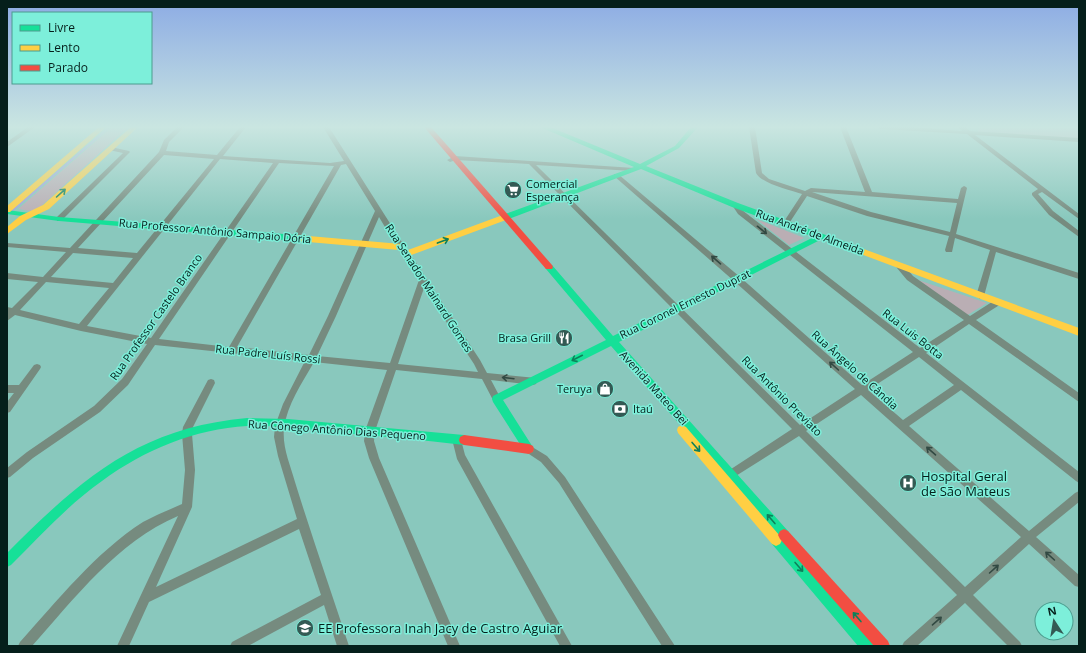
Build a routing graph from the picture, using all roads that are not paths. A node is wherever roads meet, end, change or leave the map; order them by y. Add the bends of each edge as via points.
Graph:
1 (69, 157) edge
2 (101, 157) edge
3 (121, 157) edge
4 (158, 157) edge
5 (219, 157) edge
6 (226, 157) edge
7 (345, 157) edge
8 (612, 157) edge
9 (657, 157) edge
10 (757, 157) edge
11 (855, 157) edge
12 (1003, 157) edge
13 (453, 159) joint
14 (277, 161) junction
15 (348, 162) junction
16 (531, 163) junction
17 (338, 165) junction
18 (636, 168) junction
19 (616, 175) junction
20 (964, 188) dead end
21 (1043, 189) junction
22 (841, 192) junction
23 (806, 193) junction
24 (869, 194) junction
25 (562, 195) junction
26 (960, 201) junction
27 (840, 204) junction
28 (735, 205) junction
29 (379, 210) junction
30 (8, 211) edge
31 (30, 215) junction
32 (1079, 217) edge
33 (503, 218) junction
34 (59, 219) junction
35 (97, 222) junction
36 (786, 223) junction
37 (163, 227) junction
38 (7, 231) edge
39 (228, 232) junction
40 (953, 235) junction
41 (1079, 235) edge
42 (822, 236) junction
43 (295, 238) junction
44 (363, 244) junction
45 (7, 245) edge
46 (994, 248) junction
47 (72, 250) junction
48 (404, 250) junction
49 (949, 250) dead end
50 (790, 253) junction
51 (139, 256) junction
52 (900, 266) junction
53 (7, 276) edge
54 (1079, 276) edge
55 (737, 279) junction
56 (44, 280) junction
57 (423, 280) junction
58 (115, 286) junction
59 (980, 296) junction
60 (998, 302) junction
61 (677, 308) junction
62 (10, 311) edge
63 (7, 318) edge
64 (969, 320) junction
65 (81, 328) junction
66 (1079, 332) edge
67 (153, 342) junction
68 (609, 342) junction
69 (231, 350) junction
70 (918, 352) junction
71 (311, 358) junction
72 (393, 366) junction
73 (37, 367) dead end
74 (484, 375) junction
75 (533, 381) junction
76 (211, 383) dead end
77 (960, 386) junction
78 (7, 388) edge
79 (21, 389) junction
80 (862, 391) junction
81 (1079, 398) edge
82 (497, 399) junction
83 (7, 409) edge
84 (281, 423) junction
85 (902, 426) junction
86 (799, 430) junction
87 (370, 431) junction
88 (517, 432) junction
89 (186, 434) junction
90 (456, 439) junction
91 (495, 444) junction
92 (529, 449) junction
93 (7, 474) edge
94 (728, 477) junction
95 (1079, 478) edge
96 (1079, 496) edge
97 (187, 506) junction
98 (302, 522) junction
99 (1030, 538) junction
100 (7, 561) edge
101 (1079, 582) edge
102 (328, 596) junction
103 (965, 596) junction
104 (146, 598) junction
105 (24, 646) edge
106 (123, 646) edge
107 (236, 646) edge
108 (343, 646) edge
109 (454, 646) edge
110 (566, 646) edge
111 (669, 646) edge
112 (867, 646) edge
113 (883, 646) edge
114 (908, 646) edge
115 (1016, 646) edge

1 - 30 main road
31 -> 2 main road via 46,207
3 - 34 street
4 - 35 street
5 - 37 street
6 - 14 street
7 - 15 street, Rua Senador Mainard Gomes
8 - 18 main road, Rua André de Almeida
9 - 18 main road
10 - 23 street via 760,175 767,180
11 - 24 street
12 - 21 street
13 - 16 street
13 - 33 main road, Avenida Mateo Bei
14 - 17 street
14 - 39 street, Rua Professor Castelo Branco
15 - 17 street
15 - 29 street, Rua Senador Mainard Gomes
16 - 18 street
16 - 25 street, Rua Antônio Previato
17 - 43 street
18 - 19 main road
18 - 28 main road, Rua André de Almeida
19 - 25 main road
55 -> 19 street, Rua Ângelo de Cândia
20 - 26 street
21 - 32 street
21 - 41 street via 1034,194 1051,213
22 - 23 street via 815,190
22 - 24 street
22 - 27 street
23 - 27 street
23 - 36 street
24 - 26 street
25 - 33 main road
25 - 61 street, Rua Antônio Previato
26 - 40 street
27 - 40 street via 891,221
28 - 36 main road, Rua André de Almeida
28 -> 50 street, Rua Luis Botta
29 - 44 street
29 - 48 street, Rua Senador Mainard Gomes
30 - 31 main road, Rua Professor Antônio Sampaio Dória
31 - 34 main road, Rua Professor Antônio Sampaio Dória
31 - 38 main road
48 -> 33 main road
33 - 68 main road, Avenida Mateo Bei
34 - 35 main road, Rua Professor Antônio Sampaio Dória
35 - 37 main road, Rua Professor Antônio Sampaio Dória
35 - 47 street
36 - 42 main road, Rua André de Almeida
37 - 39 main road, Rua Professor Antônio Sampaio Dória
37 - 51 street
39 - 43 main road, Rua Professor Antônio Sampaio Dória
39 - 67 street, Rua Professor Castelo Branco
40 - 46 street
40 - 49 street
42 - 50 main road, Rua Coronel Ernesto Duprat
42 - 52 main road, Rua André de Almeida
43 - 44 main road, Rua Professor Antônio Sampaio Dória
43 - 69 street
44 - 48 main road, Rua Professor Antônio Sampaio Dória
44 - 71 street
45 - 47 street
46 - 54 street
46 - 59 street
47 - 51 street
47 - 56 street
48 - 57 street, Rua Senador Mainard Gomes
50 - 55 main road, Rua Coronel Ernesto Duprat
50 - 70 street, Rua Luis Botta
51 - 58 street
52 - 59 main road, Rua André de Almeida
52 - 64 street via 910,278
53 - 56 street
55 - 61 main road, Rua Coronel Ernesto Duprat
80 -> 55 street, Rua Ângelo de Cândia
56 - 58 street
56 - 62 street
57 - 72 street
57 - 74 street, Rua Senador Mainard Gomes
58 - 65 street
59 - 60 main road, Rua André de Almeida
60 - 64 street
60 - 66 main road, Rua André de Almeida
61 - 68 main road, Rua Coronel Ernesto Duprat
61 - 86 street, Rua Antônio Previato
62 - 63 street
62 - 65 street, Rua Padre Luís Rossi
64 - 70 street
64 - 81 street
65 - 67 street, Rua Padre Luís Rossi
67 - 69 street, Rua Padre Luís Rossi
67 - 93 street, Rua Professor Castelo Branco via 112,396
68 -> 75 main road, Rua Coronel Ernesto Duprat
68 - 94 main road, Avenida Mateo Bei
69 - 71 street, Rua Padre Luís Rossi
70 - 77 street, Rua Luis Botta
70 - 80 street
71 - 72 street, Rua Padre Luís Rossi
71 - 84 street via 292,392
72 - 74 street, Rua Padre Luís Rossi
72 - 87 street
73 - 79 street
75 -> 74 street, Rua Padre Luís Rossi
74 - 82 street, Rua Senador Mainard Gomes
75 - 82 main road
76 - 89 street via 191,418
77 - 85 street
77 - 95 street, Rua Luis Botta
78 - 79 street
79 - 83 street
80 - 85 street, Rua Ângelo de Cândia
80 - 86 street
82 - 88 main road, Rua Senador Mainard Gomes
84 - 87 main road, Rua Cônego Antônio Dias Pequeno
84 - 89 main road, Rua Cônego Antônio Dias Pequeno via 234,423
84 - 98 street via 279,438
99 -> 85 street, Rua Ângelo de Cândia
86 - 94 street
86 - 103 street, Rua Antônio Previato
87 - 90 main road, Rua Cônego Antônio Dias Pequeno
87 - 109 street via 369,441 374,458
88 - 91 main road
88 - 92 main road, Rua Senador Mainard Gomes
89 - 97 street via 190,470
89 - 100 main road, Rua Cônego Antônio Dias Pequeno via 149,448 113,467 75,496
90 - 91 main road, Rua Cônego Antônio Dias Pequeno
90 - 110 street via 460,456
91 - 92 main road, Rua Cônego Antônio Dias Pequeno
92 - 111 street via 544,460 562,480
94 -> 112 main road, Avenida Mateo Bei
113 -> 94 main road, Avenida Mateo Bei
96 - 99 street
97 - 104 street
97 - 105 street via 141,531 105,560
98 - 102 street
98 - 104 street
101 -> 99 street, Rua Ângelo de Cândia
103 -> 99 street
102 - 107 street
102 - 108 street
114 -> 103 street
103 - 115 street, Rua Antônio Previato
104 - 106 street

